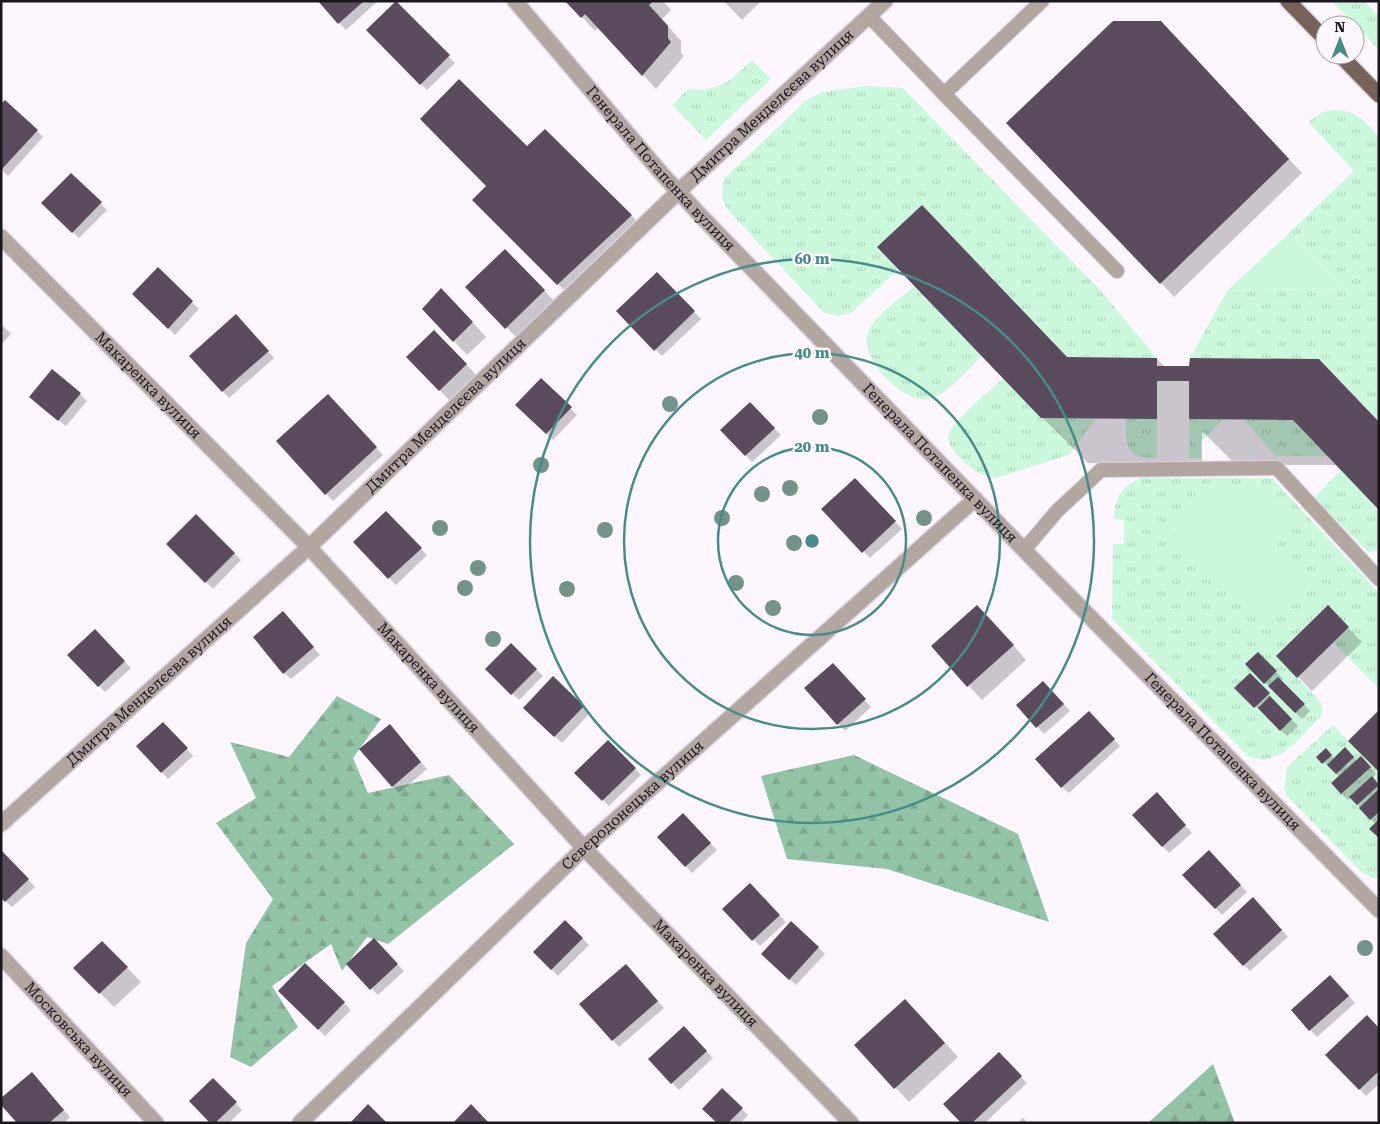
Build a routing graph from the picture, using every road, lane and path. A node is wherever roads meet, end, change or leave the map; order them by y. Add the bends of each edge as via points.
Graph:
1 (515, 1) edge
2 (885, 1) edge
3 (1042, 1) edge
4 (1288, 1) edge
5 (870, 16) junction
6 (1315, 29) edge
7 (1350, 65) edge
8 (944, 94) junction
9 (1379, 95) edge
10 (679, 192) junction
11 (1, 237) edge
12 (1117, 271) dead end
13 (975, 499) junction
14 (309, 547) junction
15 (1024, 550) junction
16 (1379, 579) edge
17 (1, 824) edge
18 (584, 848) junction
19 (1377, 906) edge
20 (1, 956) edge
21 (156, 1123) edge
22 (300, 1123) edge
23 (851, 1123) edge

1 - 10 street, Генерала Потапенка вулиця
2 - 5 street, Дмитра Менделєєва вулиця
3 - 8 lane
4 - 6 main road
5 - 8 lane
5 - 10 street, Дмитра Менделєєва вулиця
7 - 9 main road
8 - 12 lane
10 - 13 street, Генерала Потапенка вулиця
10 - 14 street, Дмитра Менделєєва вулиця
11 - 14 street, Макаренка вулиця
13 - 15 street, Генерала Потапенка вулиця
13 - 18 street, Сєвєродонецька вулиця
14 - 17 street, Дмитра Менделєєва вулиця
14 - 18 street, Макаренка вулиця
15 - 16 lane via 1057,511 1101,470 1277,468
15 - 19 street, Генерала Потапенка вулиця
18 - 22 street, Сєвєродонецька вулиця
18 - 23 street, Макаренка вулиця
20 - 21 street, Московська вулиця

